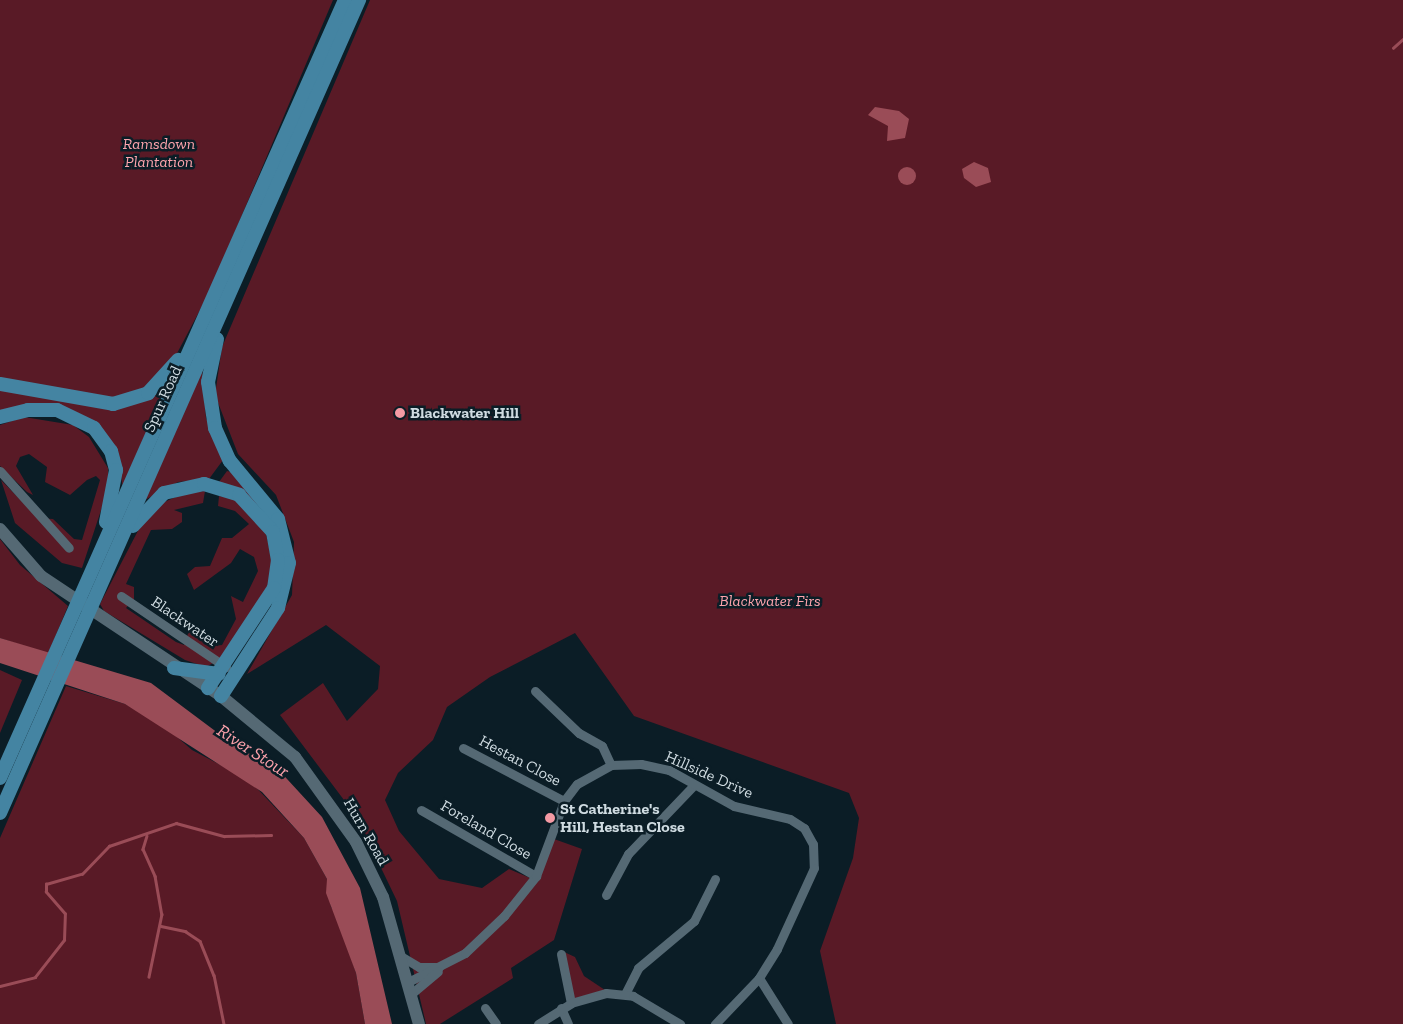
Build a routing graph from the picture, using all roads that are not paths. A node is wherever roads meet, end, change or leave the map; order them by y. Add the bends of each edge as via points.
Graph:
1 (345, 0) edge
2 (360, 0) edge
3 (228, 297) junction
4 (211, 300) junction
5 (0, 384) edge
6 (0, 418) edge
7 (0, 471) edge
8 (0, 528) edge
9 (69, 548) dead end
10 (108, 567) junction
11 (93, 570) junction
12 (121, 596) dead end
13 (72, 634) junction
14 (174, 668) junction
15 (226, 671) junction
16 (208, 688) junction
17 (535, 691) dead end
18 (221, 696) junction
19 (44, 698) junction
20 (463, 748) dead end
21 (611, 765) junction
22 (0, 778) edge
23 (694, 785) junction
24 (564, 801) junction
25 (421, 810) dead end
26 (0, 813) edge
27 (536, 876) junction
28 (715, 879) dead end
29 (606, 895) dead end
30 (560, 954) dead end
31 (400, 955) junction
32 (442, 968) junction
33 (760, 978) junction
34 (409, 988) junction
35 (625, 994) junction
36 (571, 1002) junction
37 (485, 1008) dead end
38 (561, 1008) junction
39 (419, 1024) edge
40 (496, 1024) edge
41 (538, 1024) edge
42 (568, 1024) edge
43 (680, 1024) edge
44 (715, 1024) edge
45 (788, 1024) edge

1 - 4 highway, Spur Road
2 - 3 highway, Spur Road
3 - 10 highway, Spur Road
3 - 15 highway via 210,363 211,415 230,461 278,519 289,563 278,608
4 - 5 highway via 171,371 140,397 101,403
4 - 11 highway, Spur Road
6 - 11 highway via 28,410 64,412 89,424 106,442 117,480
7 - 9 street
8 - 14 main road, Hurn Road via 17,553 51,584
10 - 13 highway, Spur Road
10 - 15 highway via 144,511 174,489 193,484 222,487 253,505 276,541 277,578 262,612
11 - 13 highway, Spur Road
12 - 15 street, Blackwater
13 - 19 highway, Spur Road
14 - 15 highway
14 - 16 main road, Hurn Road
15 - 16 highway
15 - 18 highway
16 - 18 main road, Hurn Road
17 - 21 street via 579,733 602,746
18 - 31 main road, Hurn Road via 295,757 336,812 383,897
19 - 22 highway, Spur Road
19 - 26 highway, Spur Road
20 - 24 street, Hestan Close
21 - 23 street, Hillside Drive via 658,766
21 - 24 street via 577,784
23 - 29 street via 628,854
23 - 33 street, Hillside Drive via 738,808 790,819 813,844 814,868
24 - 27 street
25 - 27 street, Foreland Close
27 - 32 street via 472,947
28 - 35 street via 694,921 638,968
30 - 36 street
31 - 32 street via 419,967
31 - 34 main road, Hurn Road
32 - 34 street
33 - 44 street, Hillside Drive
33 - 45 street
34 - 39 main road, Hurn Road
35 - 36 street via 600,994
35 - 43 street
36 - 38 street
37 - 40 street
38 - 41 street
38 - 42 street

